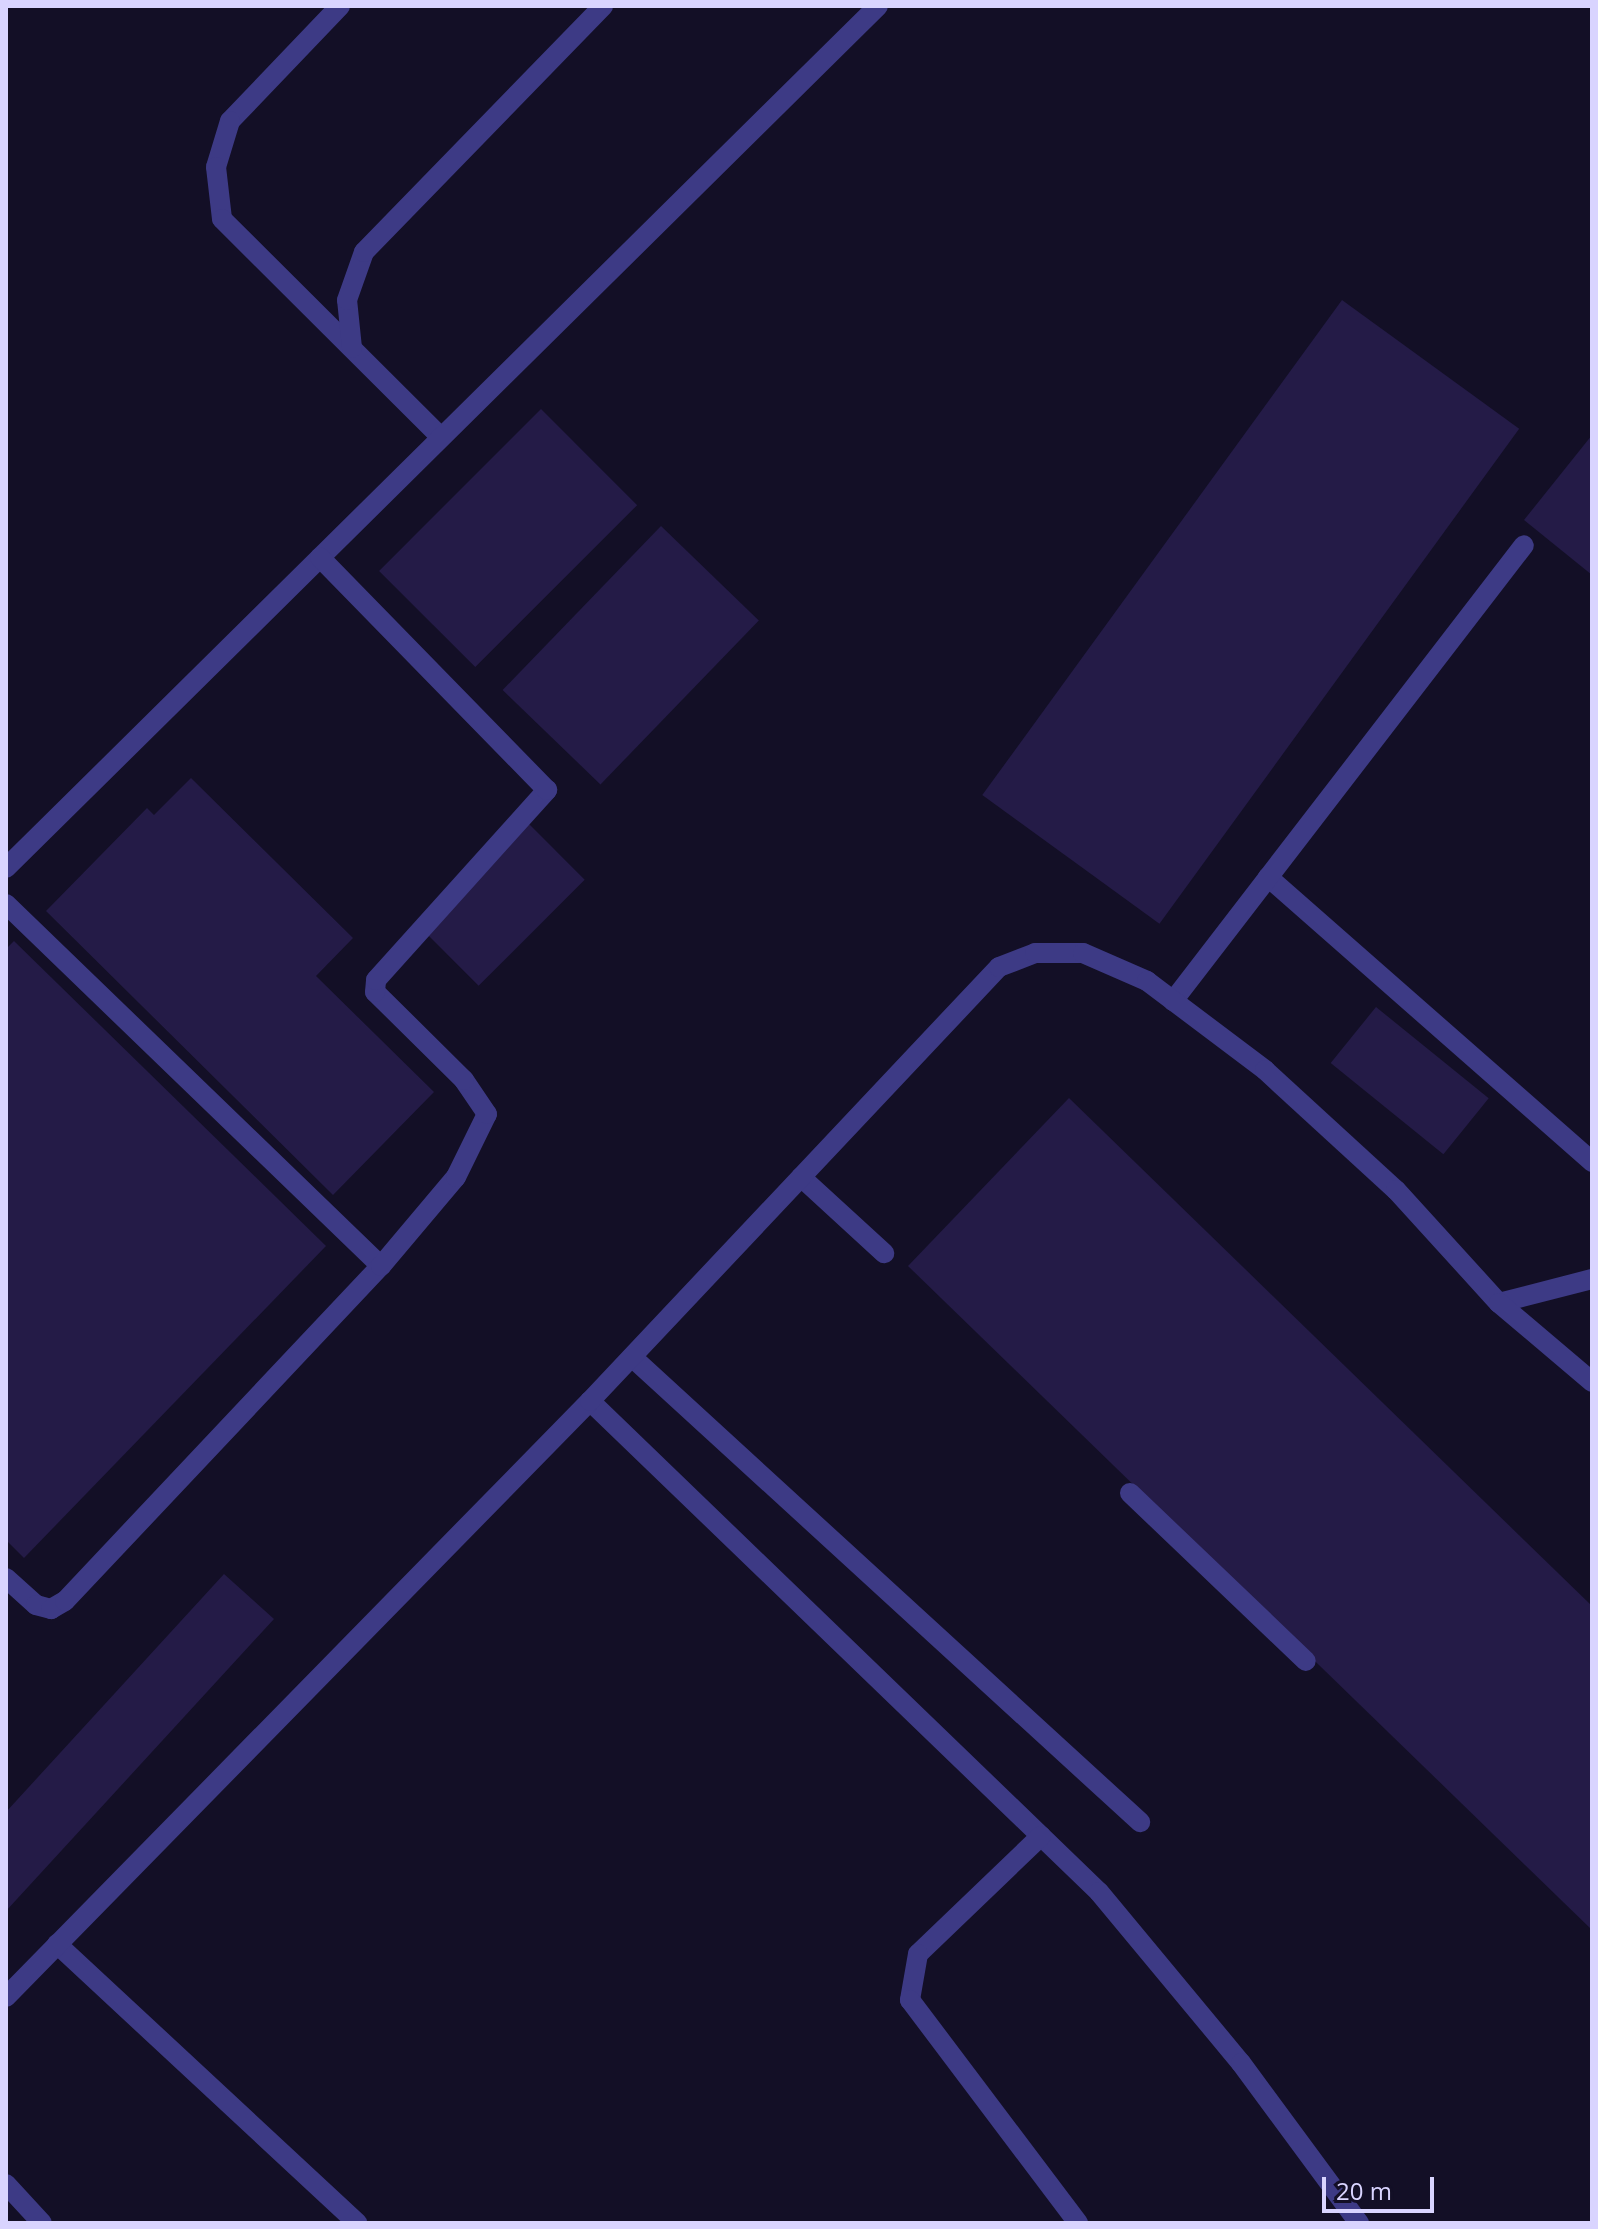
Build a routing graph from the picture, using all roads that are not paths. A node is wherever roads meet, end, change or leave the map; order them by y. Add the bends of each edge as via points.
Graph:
1 (340, 6) edge
2 (603, 6) edge
3 (878, 6) edge
4 (352, 348) junction
5 (441, 437) junction
6 (1524, 545) dead end
7 (320, 557) junction
8 (6, 868) edge
9 (1268, 877) junction
10 (6, 904) edge
11 (1173, 1001) junction
12 (1592, 1162) edge
13 (801, 1177) junction
14 (884, 1253) dead end
15 (381, 1266) junction
16 (1592, 1279) edge
17 (1499, 1303) junction
18 (632, 1357) junction
19 (1592, 1382) edge
20 (590, 1401) junction
21 (1130, 1493) dead end
22 (6, 1578) edge
23 (1306, 1661) dead end
24 (1140, 1822) dead end
25 (1041, 1836) junction
26 (57, 1944) junction
27 (6, 1997) edge
28 (6, 2184) edge
29 (42, 2223) edge
30 (357, 2223) edge
31 (1078, 2223) edge
32 (1359, 2223) edge

1 - 4 lane via 230,121 216,167 222,219
2 - 4 lane via 364,252 347,300
3 - 5 lane
4 - 5 lane
5 - 7 lane
6 - 9 lane
7 - 8 lane
7 - 15 lane via 547,790 379,969 375,992 464,1080 487,1114 456,1177
9 - 11 lane
9 - 12 lane
10 - 15 lane
11 - 13 lane via 1083,953 1035,953 999,967
11 - 17 lane via 1265,1070 1396,1190
13 - 14 lane
13 - 18 lane
15 - 22 lane via 65,1601 51,1609 36,1605
16 - 17 lane
17 - 19 lane
18 - 20 lane
18 - 24 lane
20 - 25 lane
20 - 26 lane
21 - 23 lane
25 - 31 lane via 918,1954 910,2000
25 - 32 lane via 1173,1980
26 - 27 lane
26 - 30 lane
28 - 29 lane

